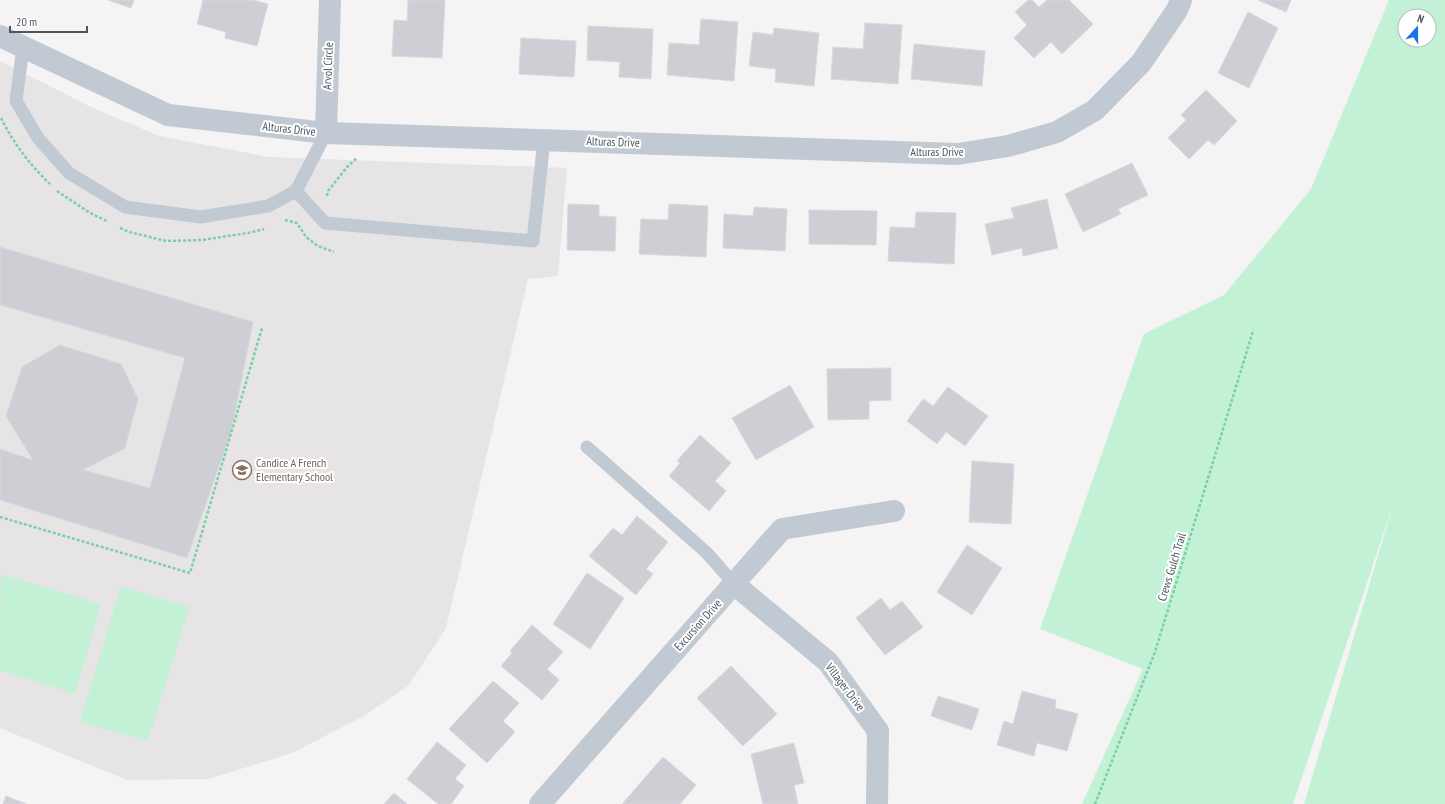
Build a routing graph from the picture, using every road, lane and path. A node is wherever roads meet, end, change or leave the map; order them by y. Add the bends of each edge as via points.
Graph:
1 (330, 0) edge
2 (1181, 0) edge
3 (0, 36) edge
4 (23, 47) junction
5 (326, 133) junction
6 (544, 140) junction
7 (359, 156) dead end
8 (296, 192) junction
9 (327, 198) dead end
10 (262, 328) dead end
11 (1253, 332) dead end
12 (587, 446) dead end
13 (894, 511) dead end
14 (0, 516) edge
15 (734, 584) junction
16 (540, 804) edge
17 (877, 804) edge
18 (1095, 804) edge

1 - 5 street, Arvol Circle
2 - 6 street, Alturas Drive via 1141,63 1095,110 1057,132 1008,146 958,154
3 - 4 street, Alturas Drive
4 - 5 street, Alturas Drive via 168,115
4 - 8 lane via 16,100 38,138 69,173 125,207 201,217 268,206
5 - 6 street, Alturas Drive
5 - 8 lane
6 - 8 lane via 533,241 325,223
7 - 9 path via 328,191
10 - 14 path via 190,573
11 - 18 path, Crews Gulch Trail via 1155,652
12 - 15 lane via 707,553
13 - 15 street, Excursion Drive via 782,529
15 - 16 street, Excursion Drive
15 - 17 street, Villager Drive via 828,662 878,731

